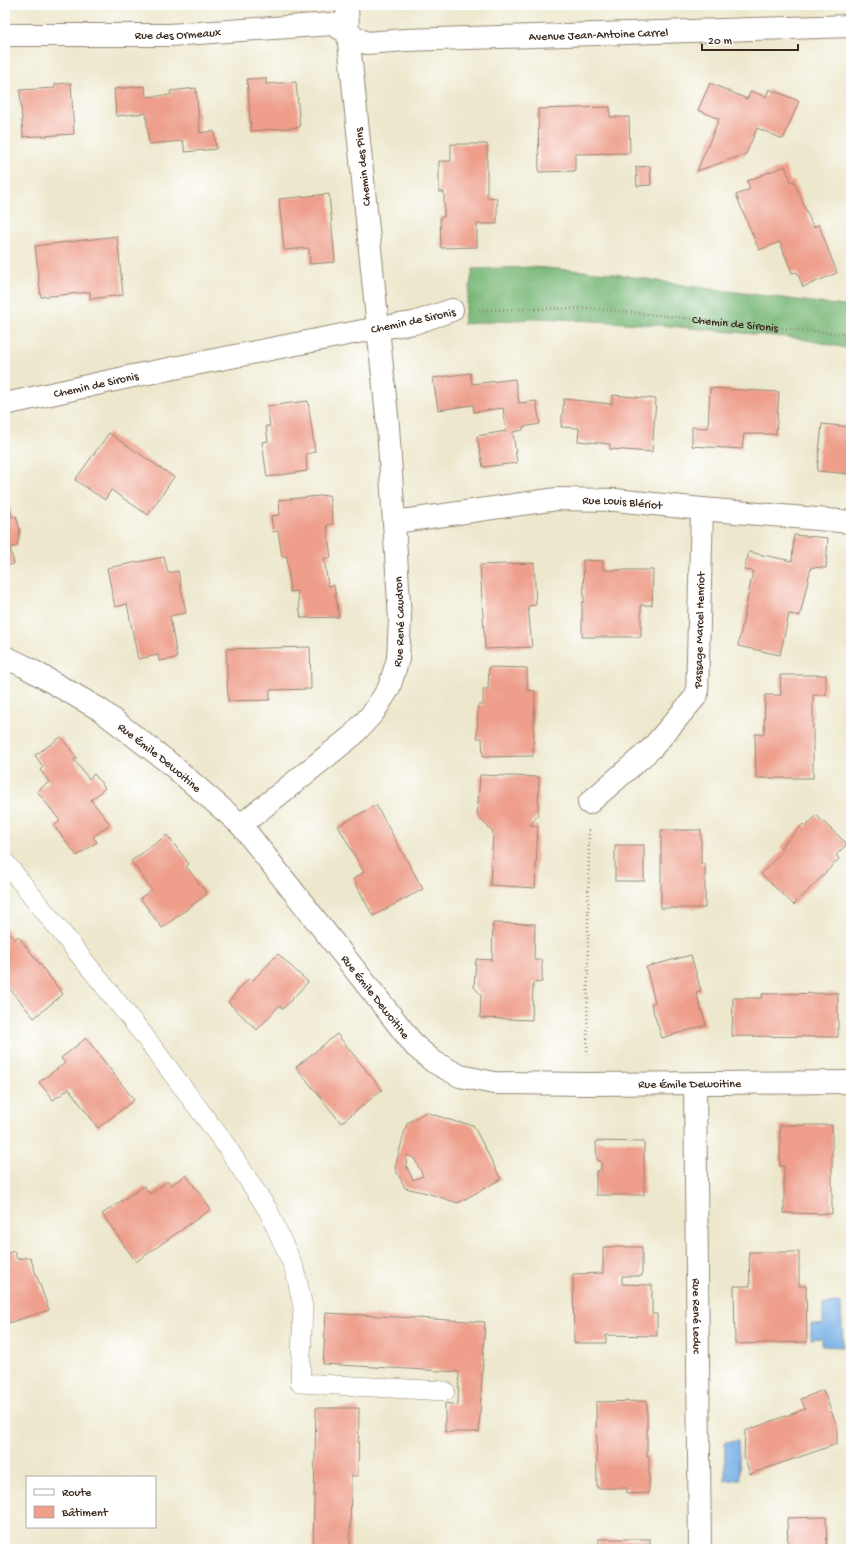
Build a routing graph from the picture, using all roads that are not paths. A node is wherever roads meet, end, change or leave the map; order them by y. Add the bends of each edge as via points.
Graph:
1 (346, 5) edge
2 (851, 26) edge
3 (348, 33) junction
4 (5, 35) edge
5 (452, 310) road end
6 (378, 328) junction
7 (5, 404) edge
8 (702, 509) junction
9 (395, 522) junction
10 (851, 522) edge
11 (5, 657) edge
12 (589, 803) road end
13 (241, 825) junction
14 (5, 862) edge
15 (851, 1082) edge
16 (695, 1084) junction
17 (445, 1391) dead end
18 (700, 1549) edge

1 - 3 street, Chemin des Pins
2 - 3 street, Avenue Jean-Antoine Carrel via 366,43
3 - 4 street, Rue des Ormeaux via 332,24 169,35
3 - 6 street, Chemin des Pins
5 - 6 street, Chemin de Sironis via 414,323
6 - 7 street, Chemin de Sironis
6 - 9 street, Rue René Caudron
8 - 9 street, Rue Louis Blériot via 615,500 557,499
8 - 10 street, Rue Louis Blériot
8 - 12 street, Passage Marcel Henriot via 697,695 652,748
9 - 13 street, Rue René Caudron via 400,619 398,659 389,688 373,713 352,736
11 - 13 street, Rue Émile Dewoitine via 99,709 168,762
13 - 16 street, Rue Émile Dewoitine via 415,1046 434,1062 460,1076 494,1083
14 - 17 lane via 142,1033 225,1144 268,1210 295,1270 303,1307 300,1383
15 - 16 street, Rue Émile Dewoitine
16 - 18 street, Rue René Leduc

